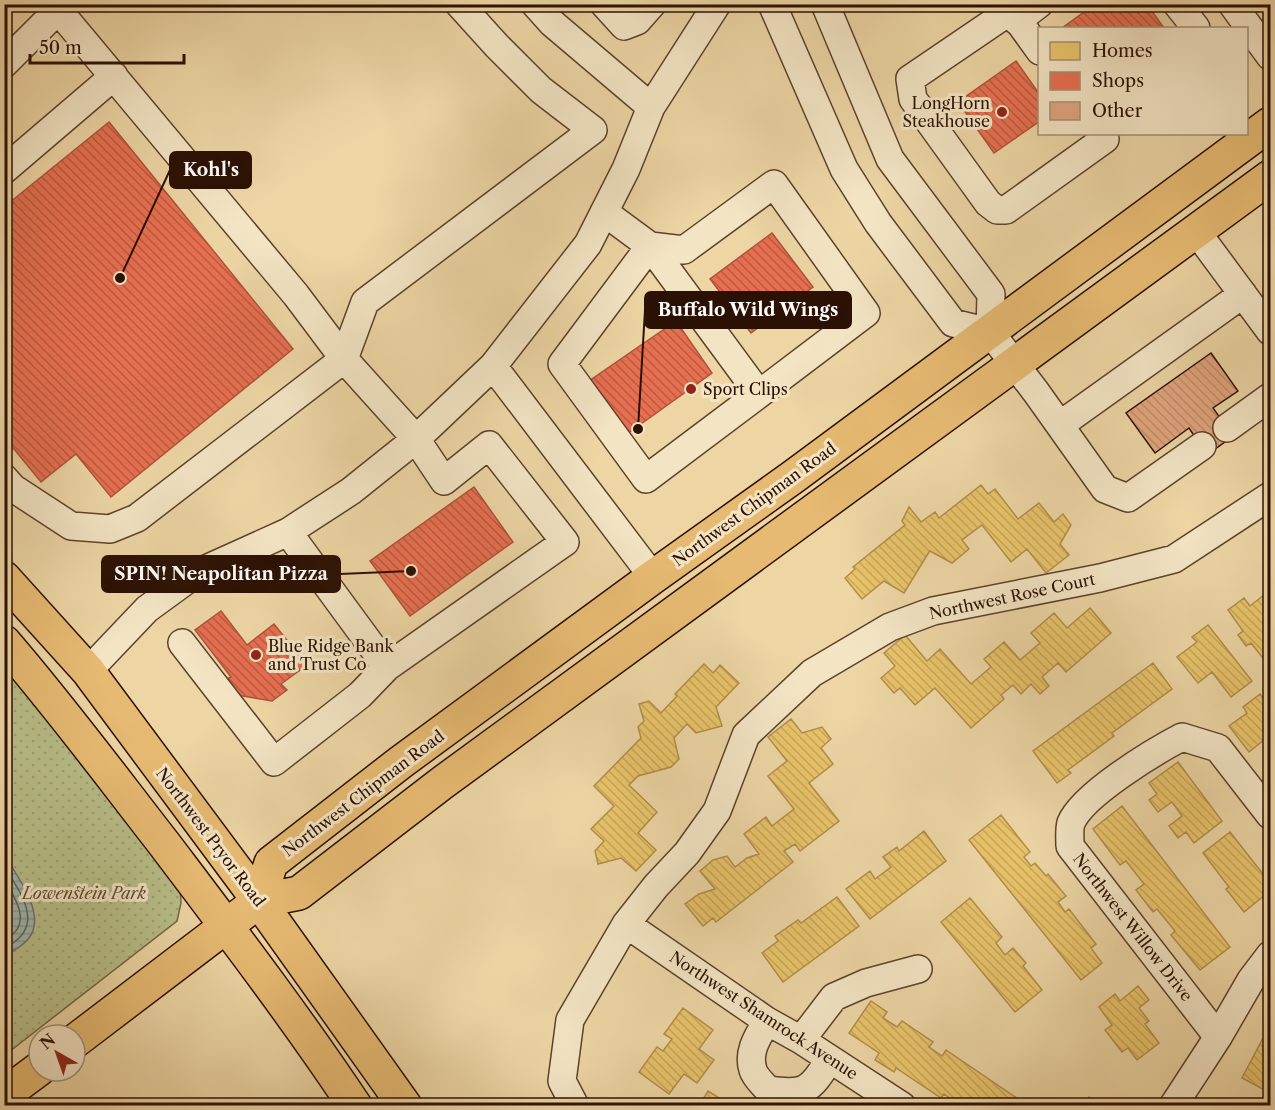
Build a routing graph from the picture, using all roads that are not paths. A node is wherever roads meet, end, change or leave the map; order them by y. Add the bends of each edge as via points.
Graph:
1 (459, 4) edge
2 (535, 4) edge
3 (604, 4) edge
4 (652, 4) edge
5 (717, 4) edge
6 (772, 4) edge
7 (825, 4) edge
8 (1039, 4) edge
9 (1177, 4) edge
10 (1232, 4) edge
11 (58, 6) edge
12 (1011, 12) edge
13 (1195, 27) edge
14 (1038, 48) edge
15 (1270, 56) edge
16 (4, 64) edge
17 (114, 76) junction
18 (651, 107) junction
19 (1270, 124) edge
20 (1106, 135) edge
21 (4, 170) edge
22 (1270, 177) edge
23 (604, 212) junction
24 (1196, 231) junction
25 (650, 246) junction
26 (1243, 294) junction
27 (1270, 331) edge
28 (990, 332) junction
29 (344, 359) junction
30 (1015, 364) junction
31 (492, 366) junction
32 (759, 393) junction
33 (1270, 397) edge
34 (1060, 425) junction
35 (1227, 428) dead end
36 (416, 439) junction
37 (1202, 446) dead end
38 (4, 477) edge
39 (1270, 496) edge
40 (288, 532) junction
41 (4, 578) edge
42 (652, 578) junction
43 (4, 642) edge
44 (183, 643) dead end
45 (609, 661) junction
46 (387, 667) junction
47 (88, 671) junction
48 (1270, 815) edge
49 (259, 901) junction
50 (627, 924) junction
51 (226, 926) junction
52 (1270, 955) edge
53 (918, 969) dead end
54 (1261, 987) edge
55 (767, 1021) junction
56 (87, 1032) edge
57 (1218, 1037) junction
58 (801, 1040) junction
59 (830, 1059) junction
60 (27, 1078) edge
61 (4, 1095) edge
62 (355, 1106) edge
63 (405, 1106) edge
64 (575, 1106) edge
65 (902, 1106) edge
66 (1173, 1106) edge

1 - 29 street via 542,90 593,130 365,302
2 - 18 street
3 - 4 street via 624,26 637,21
5 - 18 street
6 - 28 street via 844,169 878,224 952,323
7 - 28 street via 890,159 991,294
8 - 12 street
9 - 13 street
10 - 15 street
11 - 16 street
11 - 17 street
12 - 14 street
12 - 20 street via 910,79 913,99 988,203 997,210 1006,210
17 - 21 street
17 - 29 street via 296,295
18 - 23 street
19 - 28 main road, Northwest Chipman Road
22 - 24 main road
23 - 25 street
23 - 31 street via 588,244
24 - 26 street
24 - 30 main road
25 - 32 street
25 - 32 street via 562,364 646,479
25 - 32 street via 684,250 774,184 866,313
26 - 27 street
26 - 34 street
28 - 30 street
28 - 42 main road, Northwest Chipman Road
29 - 36 street
29 - 38 street via 137,518 110,529 71,526 13,488
30 - 34 street
30 - 45 main road
31 - 36 street
31 - 42 street
33 - 35 street
34 - 37 street via 1105,489 1128,498
36 - 40 street via 351,491
36 - 46 street via 444,481 489,445 566,542
39 - 50 street, Northwest Rose Court via 1174,559 933,611 890,627 812,673 746,735 717,811
40 - 46 street
40 - 47 street via 195,574 147,609
41 - 47 main road, Northwest Pryor Road
42 - 45 main road via 638,614 624,626
42 - 49 main road, Northwest Chipman Road via 271,863
43 - 51 main road via 56,702
44 - 46 street via 274,762 360,695
45 - 49 main road via 299,893
47 - 49 main road, Northwest Pryor Road
48 - 57 street, Northwest Willow Drive via 1218,748 1182,737 1150,753 1083,804 1070,824 1070,846
49 - 51 main road
49 - 63 main road, Northwest Pryor Road
50 - 55 street, Northwest Shamrock Avenue
50 - 64 street, Northwest Rose Court via 570,1020 562,1081
51 - 56 main road
51 - 62 main road
52 - 54 street
53 - 58 street via 866,983 834,997
54 - 57 street
55 - 58 street, Northwest Shamrock Avenue
55 - 59 street via 751,1055 753,1071 768,1090 794,1093 814,1084
57 - 66 street
58 - 59 street, Northwest Shamrock Avenue
59 - 65 street, Northwest Shamrock Avenue
60 - 61 main road

